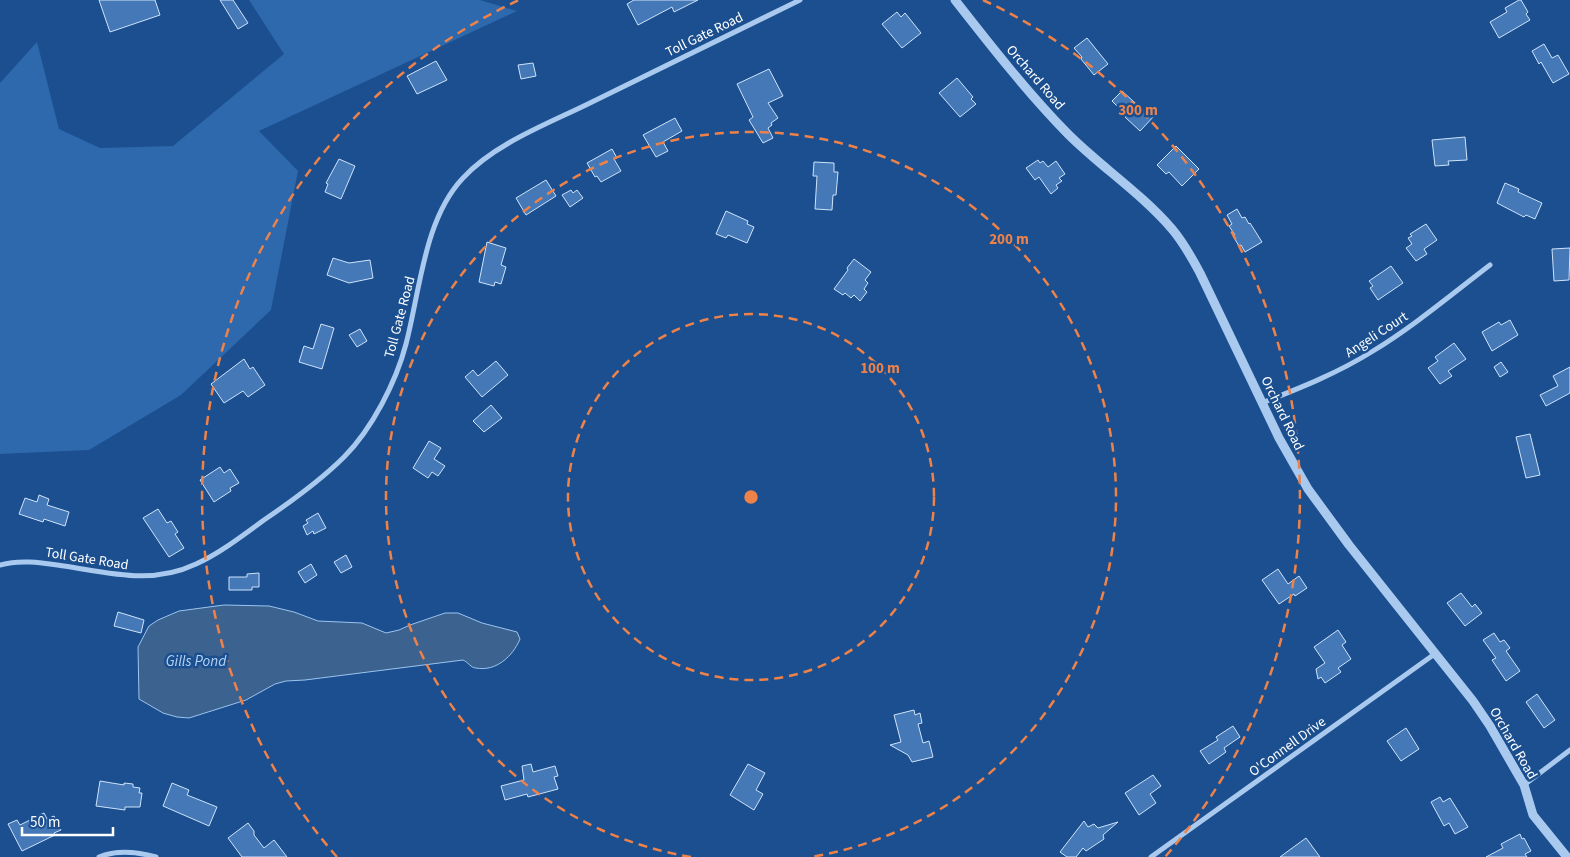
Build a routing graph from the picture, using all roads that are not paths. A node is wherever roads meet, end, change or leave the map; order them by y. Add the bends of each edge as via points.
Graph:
1 (800, 0) edge
2 (955, 0) edge
3 (1490, 265) dead end
4 (1262, 403) junction
5 (0, 565) edge
6 (1436, 653) junction
7 (1570, 750) edge
8 (1524, 785) junction
9 (99, 857) edge
10 (156, 857) edge
11 (1151, 857) edge
12 (1566, 857) edge

1 - 5 street, Toll Gate Road via 537,129 479,163 462,178 448,195 437,217 405,346 375,417 346,455 307,490 232,543 195,565 162,575 127,577 37,562
2 - 4 street, Orchard Road via 1068,134 1173,230 1200,273
3 - 4 street, Angeli Court via 1374,351 1313,383
4 - 6 street, Orchard Road via 1292,461 1328,518
6 - 8 street, Orchard Road via 1490,726
6 - 11 street, O'Connell Drive
7 - 8 street
8 - 12 street, Orchard Road via 1533,814
9 - 10 street via 127,852

